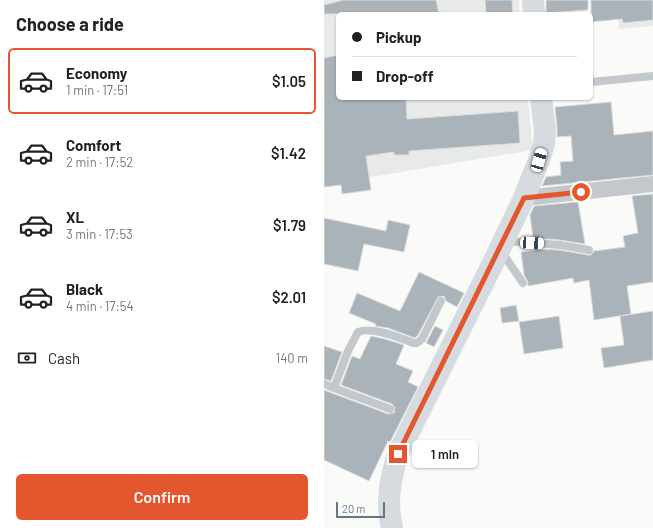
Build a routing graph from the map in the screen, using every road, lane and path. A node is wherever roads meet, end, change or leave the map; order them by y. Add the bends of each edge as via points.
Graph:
1 (533, 0) edge
2 (534, 12) edge
3 (653, 76) edge
4 (593, 82) edge
5 (542, 100) edge
6 (653, 184) edge
7 (524, 198) junction
8 (502, 245) junction
9 (589, 250) dead end
10 (523, 283) dead end
11 (441, 302) dead end
12 (324, 384) edge
13 (334, 388) junction
14 (390, 409) dead end
15 (392, 528) edge

1 - 2 street
3 - 4 lane
5 - 7 street via 544,144
6 - 7 street
7 - 8 street
8 - 9 lane via 560,245
8 - 10 lane
8 - 15 street via 398,454 389,490 388,506
11 - 13 lane via 422,339 417,343 387,334 362,330 358,332
12 - 13 lane
13 - 14 lane

